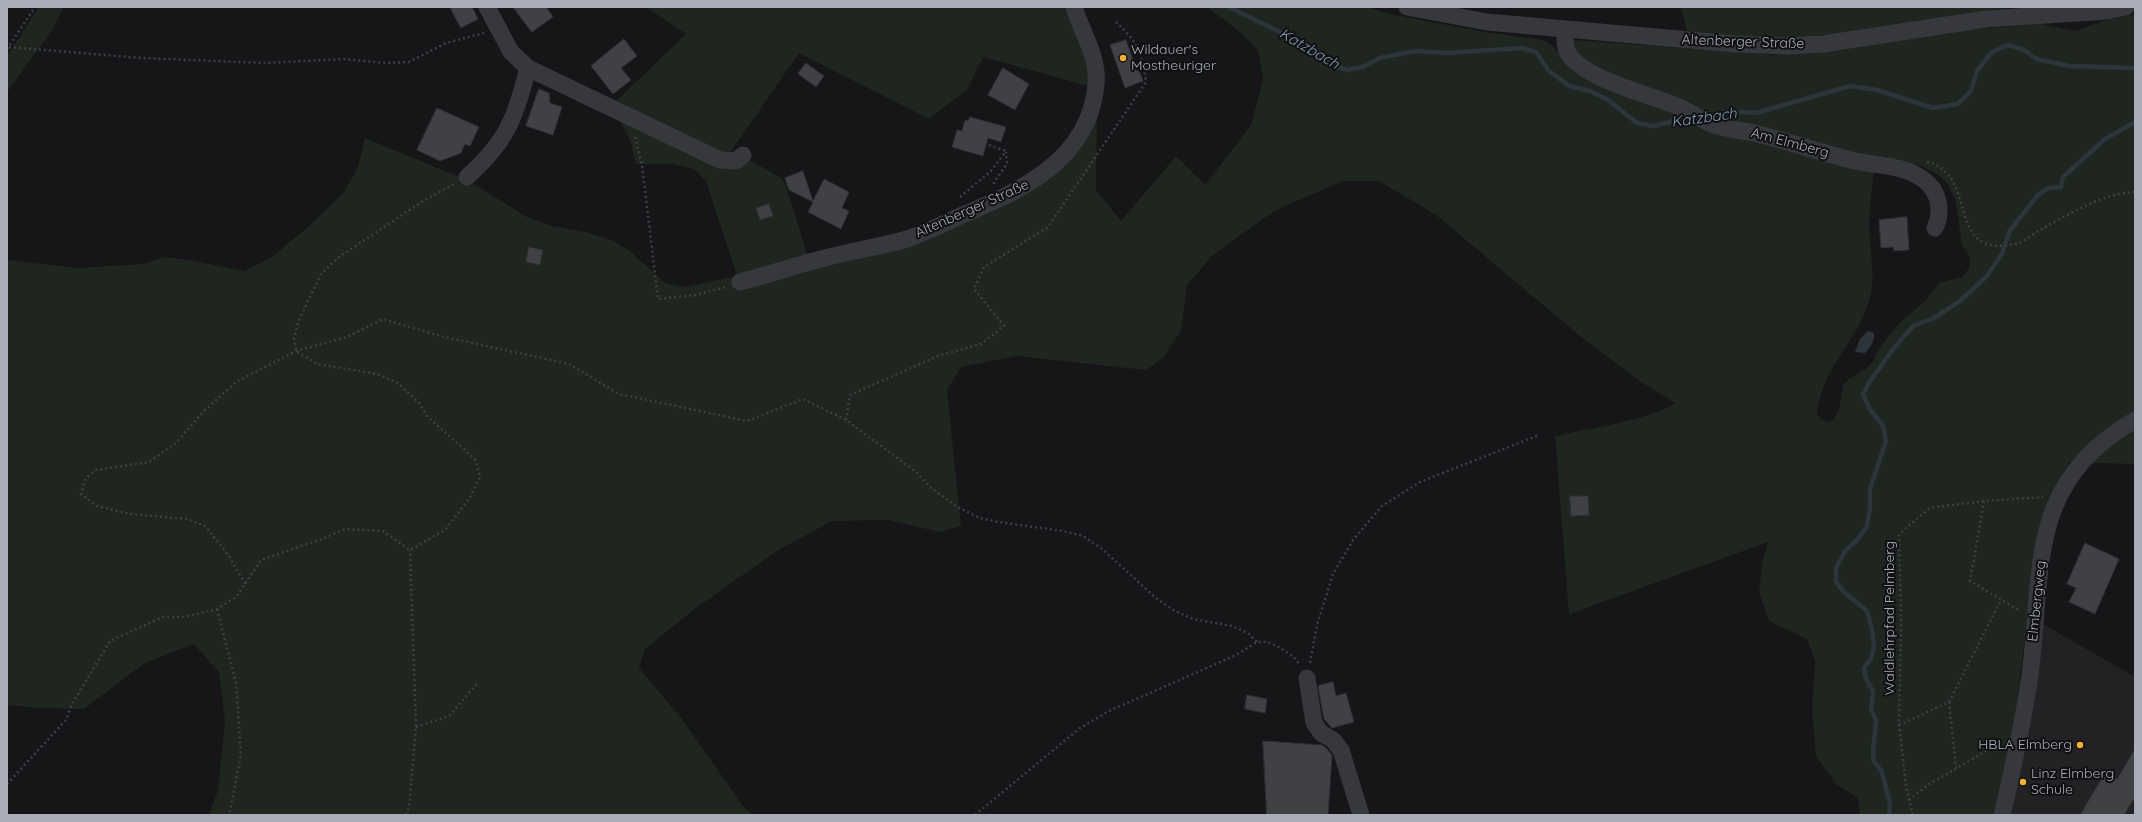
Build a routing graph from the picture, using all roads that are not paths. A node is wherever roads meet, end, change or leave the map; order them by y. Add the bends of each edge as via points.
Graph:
1 (487, 7) edge
2 (1074, 7) edge
3 (1407, 7) edge
4 (2126, 7) edge
5 (1565, 30) junction
6 (528, 68) junction
7 (744, 155) dead end
8 (467, 177) road end
9 (1935, 228) dead end
10 (740, 282) road end
11 (2135, 420) edge
12 (1308, 678) road end
13 (1361, 815) edge
14 (2002, 815) edge

1 - 6 street via 511,52
2 - 10 street, Altenberger Straße via 1094,60 1096,83 1093,104 1077,140 1033,182 907,239 820,259
3 - 5 street, Altenberger Straße via 1487,22
4 - 5 street, Altenberger Straße via 2107,11 1986,19 1823,44 1786,46
5 - 9 street, Am Elmberg via 1565,45 1570,56 1582,67 1608,80 1701,118 1852,160 1906,170 1924,180 1935,192 1940,208
6 - 7 street via 720,160 736,161
6 - 8 street via 517,109 508,130 486,159
11 - 14 street, Elmbergweg via 2113,432 2072,473 2058,497 2048,524 2041,557 2030,675
12 - 13 street via 1314,723 1321,733 1333,740 1341,750

